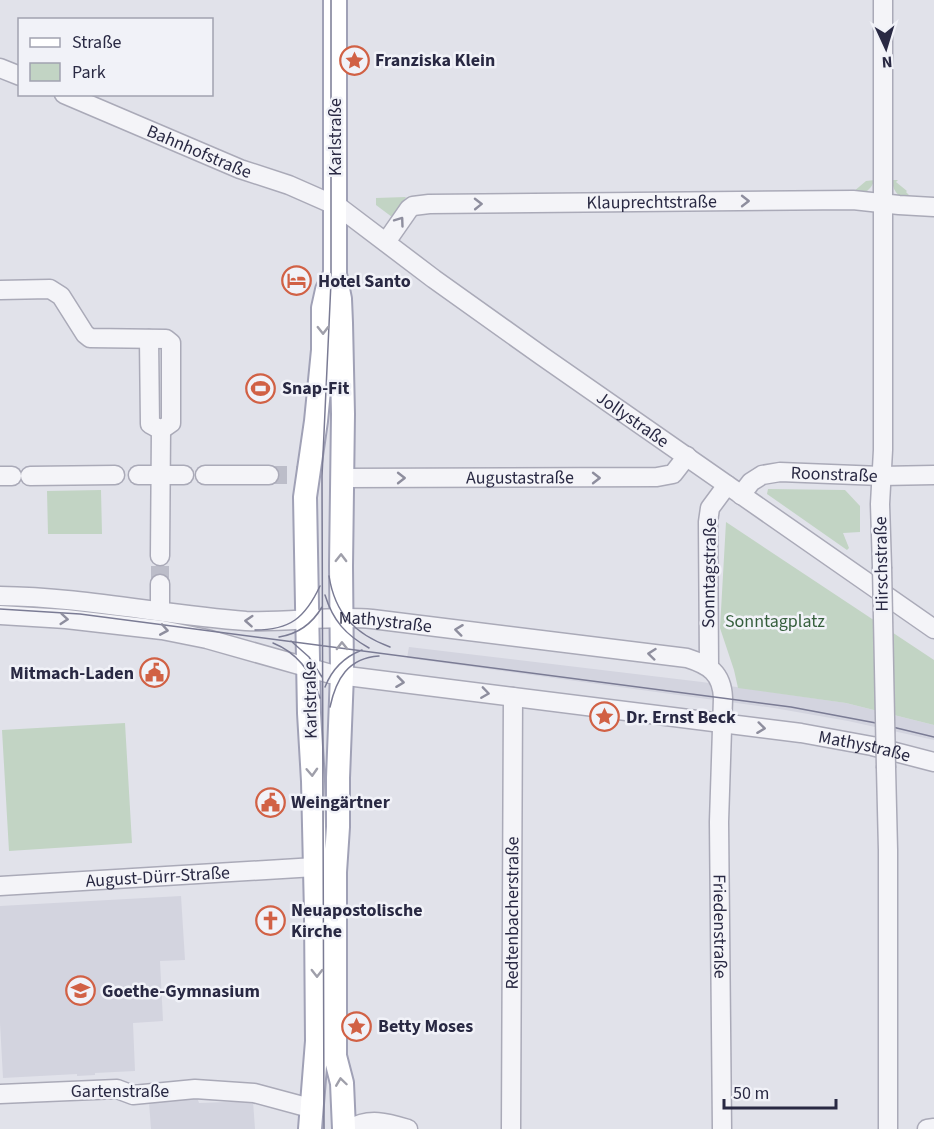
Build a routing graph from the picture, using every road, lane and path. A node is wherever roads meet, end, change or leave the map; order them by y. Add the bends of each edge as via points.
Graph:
1 (334, 0) edge
2 (883, 0) edge
3 (0, 68) edge
4 (18, 75) edge
5 (69, 96) edge
6 (883, 203) junction
7 (335, 205) junction
8 (934, 207) edge
9 (386, 242) junction
10 (335, 274) junction
11 (0, 290) edge
12 (687, 456) junction
13 (115, 475) dead end
14 (138, 475) dead end
15 (161, 475) junction
16 (184, 475) dead end
17 (205, 475) dead end
18 (270, 475) tunnel mouth
19 (934, 475) edge
20 (30, 476) dead end
21 (881, 476) junction
22 (343, 478) junction
23 (734, 490) junction
24 (160, 556) tunnel mouth
25 (160, 584) tunnel mouth
26 (0, 596) edge
27 (160, 611) junction
28 (0, 615) edge
29 (342, 617) junction
30 (307, 619) junction
31 (934, 629) edge
32 (709, 666) junction
33 (309, 668) junction
34 (342, 675) junction
35 (513, 697) junction
36 (722, 723) junction
37 (934, 762) edge
38 (315, 867) junction
39 (0, 886) edge
40 (0, 1094) edge
41 (310, 1118) edge
42 (934, 1128) edge
43 (344, 1129) edge
44 (350, 1129) edge
45 (408, 1129) edge
46 (511, 1129) edge
47 (722, 1129) edge
48 (888, 1129) edge
49 (927, 1129) edge

1 - 7 main road, Karlstraße
2 - 6 street, Hirschstraße
3 - 4 street
5 - 7 street, Bahnhofstraße
6 - 8 street, Klauprechtstraße
9 -> 6 street, Klauprechtstraße via 405,214 419,205 853,200
6 - 21 street, Hirschstraße
7 - 9 street, Jollystraße
7 - 10 main road, Karlstraße
9 - 12 street, Jollystraße
10 - 22 main road, Karlstraße via 341,322
10 -> 30 main road, Karlstraße via 323,308 316,421 302,475
11 - 15 street via 56,291 90,338 166,339 171,343 171,423 161,430
22 -> 12 street, Augustastraße via 657,477 674,474
12 - 23 street, Jollystraße
13 - 20 street
14 - 15 street
15 - 16 street
15 - 24 street
17 - 18 street
19 - 21 street, Roonstraße
21 - 23 street, Roonstraße via 780,472
21 - 48 street, Hirschstraße, bridge
29 -> 22 main road, Karlstraße
23 - 31 street, Jollystraße
23 - 32 street, Sonntagstraße via 710,508 708,522
25 - 27 street
26 - 27 street, Mathystraße
30 -> 27 street, Mathystraße via 246,621
28 -> 33 street, Mathystraße via 162,630
29 - 30 street, Mathystraße
32 -> 29 street, Mathystraße via 687,658
34 -> 29 main road, Karlstraße
30 - 33 main road, Karlstraße
32 - 36 street via 720,680
33 - 34 street, Mathystraße
33 -> 38 main road, Karlstraße
34 -> 35 street, Mathystraße
43 -> 34 main road, Karlstraße via 342,1083 335,1056 335,872
35 - 36 street, Mathystraße
35 - 46 street, Redtenbacherstraße
36 -> 37 street, Mathystraße via 836,739
36 - 47 street, Friedenstraße
38 - 39 street, August-Dürr-Straße
38 -> 41 main road, Karlstraße via 317,1041
40 - 41 street, Gartenstraße via 117,1089 133,1095 195,1089 254,1093
42 - 49 street
44 - 45 street via 382,1122

